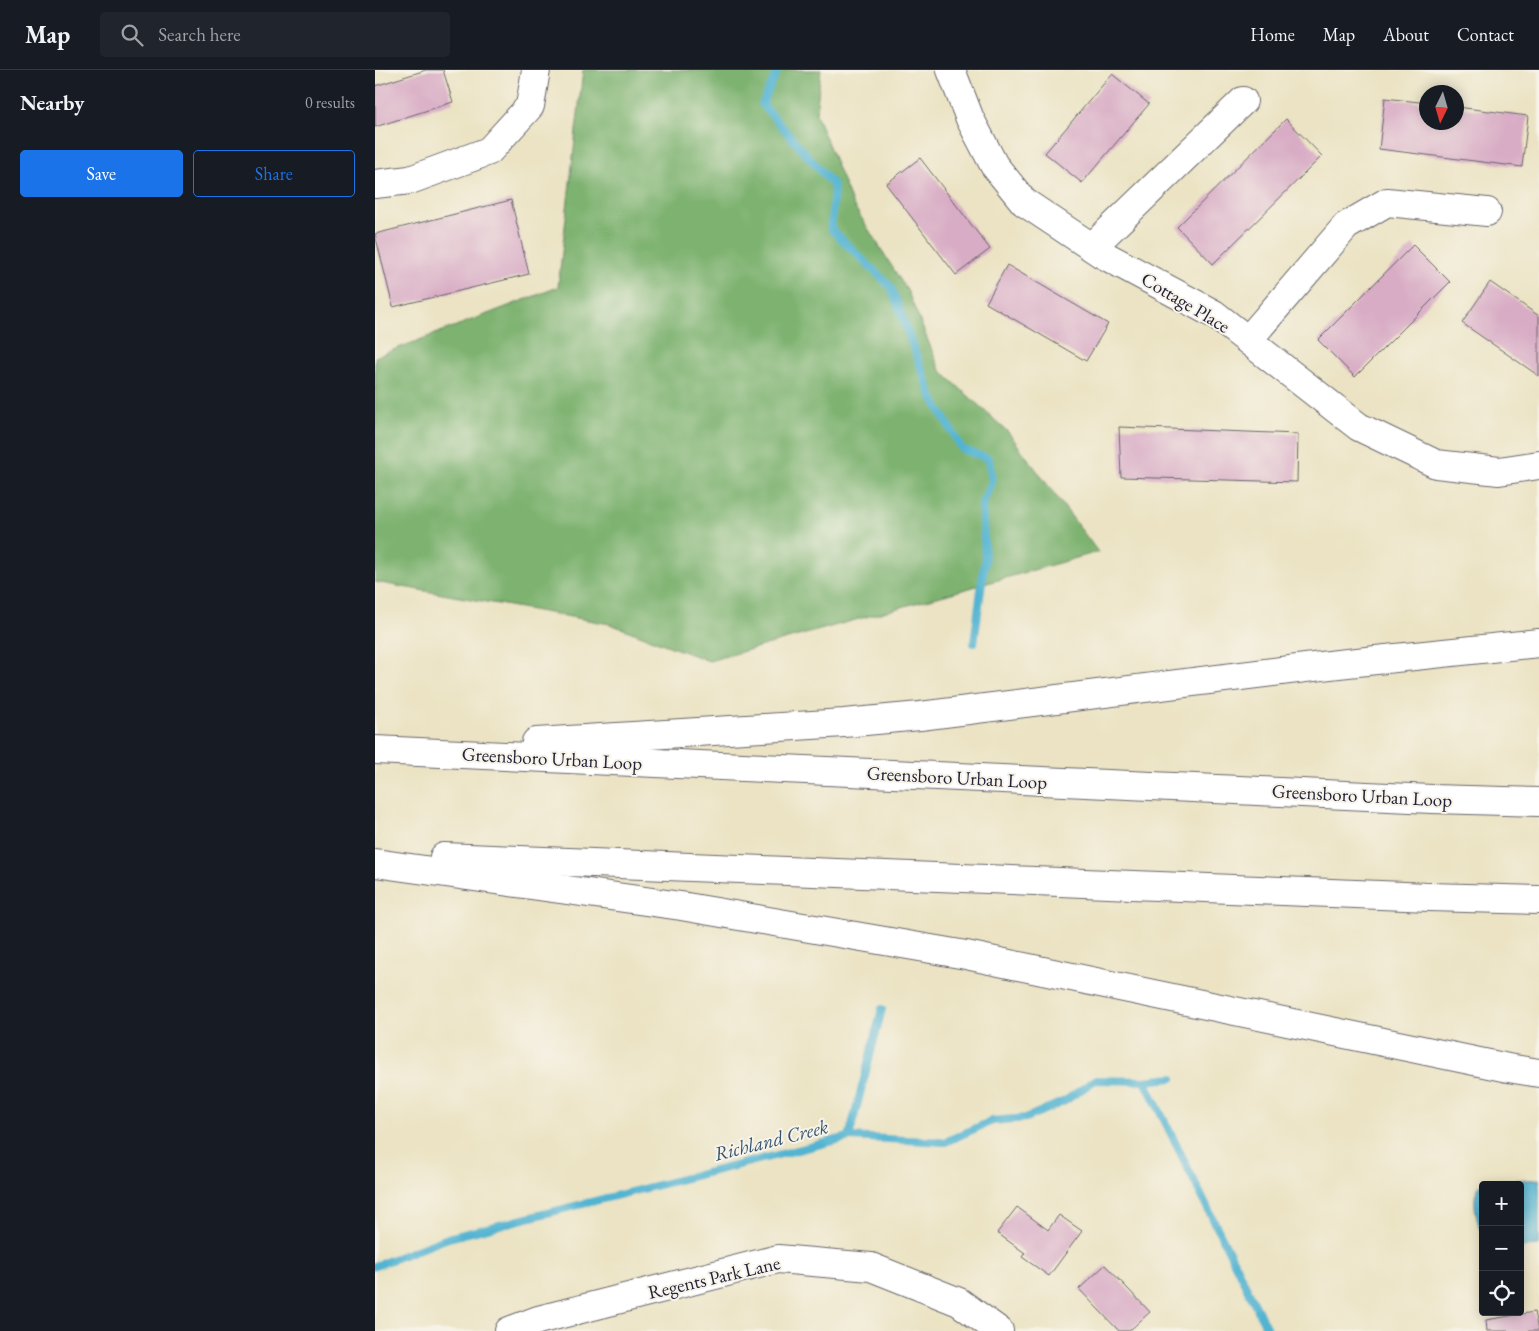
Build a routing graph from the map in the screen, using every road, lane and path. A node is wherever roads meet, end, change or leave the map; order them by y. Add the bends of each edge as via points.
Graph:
1 (536, 70) edge
2 (951, 70) edge
3 (1243, 101) dead end
4 (375, 184) edge
5 (1487, 212) dead end
6 (1092, 247) junction
7 (1248, 340) junction
8 (1539, 465) edge
9 (1539, 643) edge
10 (384, 750) edge
11 (1539, 802) edge
12 (375, 854) edge
13 (375, 863) edge
14 (1539, 900) edge
15 (1539, 1073) edge
16 (509, 1331) edge
17 (999, 1331) edge

1 - 4 main road via 530,106 489,151 409,180
2 - 6 main road, Cottage Place via 970,119 994,166 1024,202
3 - 6 main road
5 - 7 main road via 1387,202 1346,226
6 - 7 main road, Cottage Place via 1214,314
7 - 8 main road, Cottage Place via 1359,427 1436,464 1499,471
9 - 10 main road via 1338,664 920,716
10 - 11 main road, Greensboro Urban Loop
12 - 14 main road
13 - 15 main road via 681,906 966,955
16 - 17 main road, Regents Park Lane via 538,1320 778,1259 871,1267 959,1302

